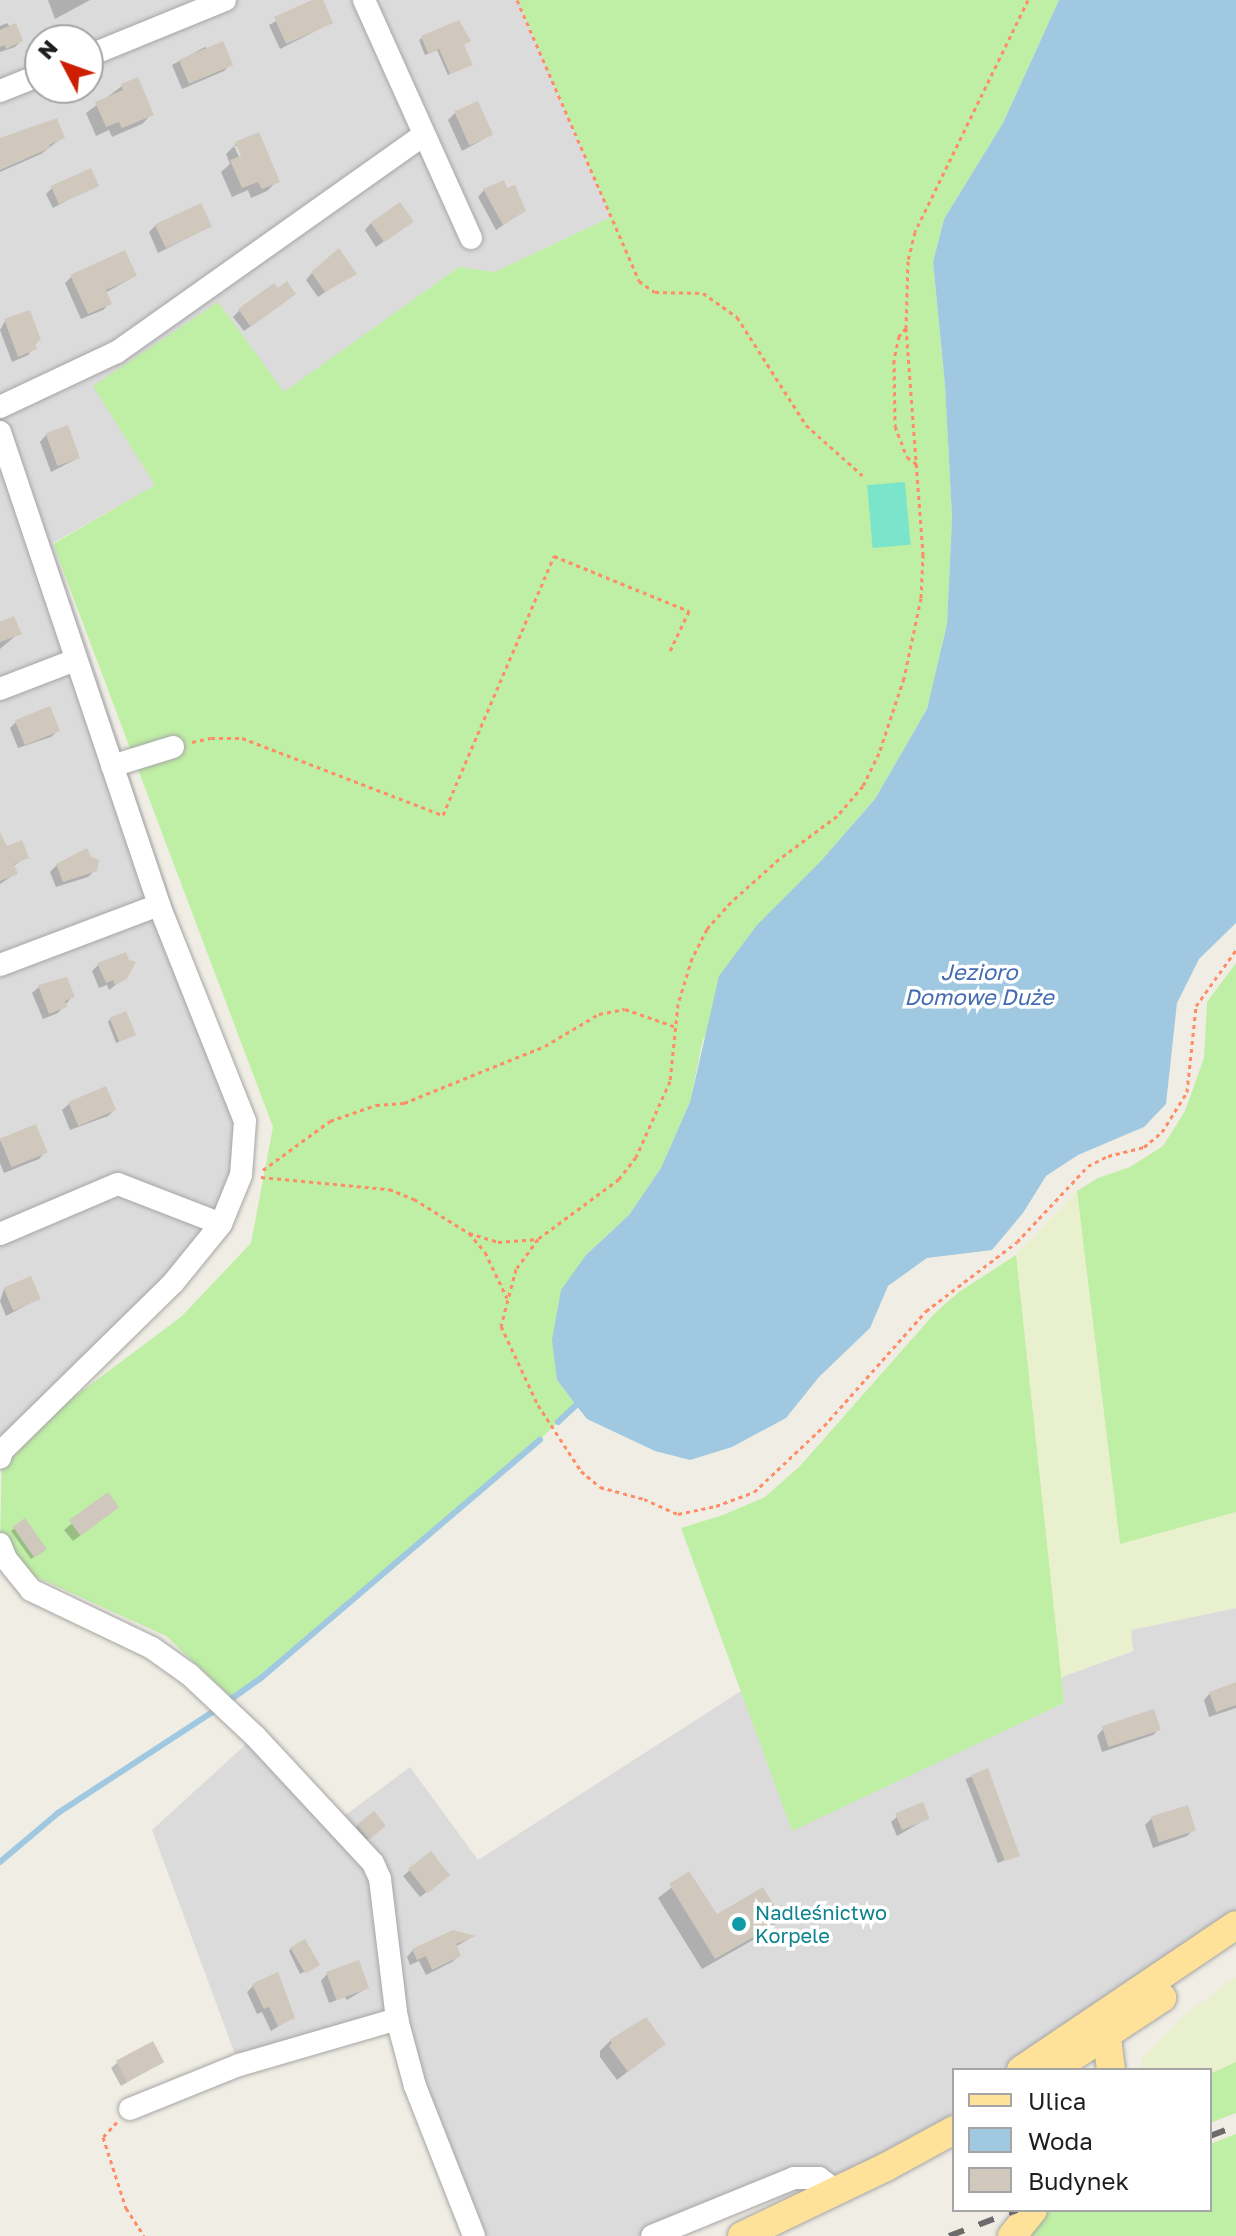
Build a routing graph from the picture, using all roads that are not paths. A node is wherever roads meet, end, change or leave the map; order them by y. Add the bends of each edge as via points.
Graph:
1 (225, 0) edge
2 (364, 0) edge
3 (104, 49) edge
4 (24, 81) edge
5 (0, 91) edge
6 (423, 135) junction
7 (471, 238) dead end
8 (0, 407) edge
9 (0, 432) edge
10 (75, 660) junction
11 (0, 689) edge
12 (173, 747) road end
13 (112, 766) junction
14 (159, 905) junction
15 (0, 965) edge
16 (221, 1224) junction
17 (0, 1234) edge
18 (0, 1458) edge
19 (0, 1544) edge
20 (1236, 1925) edge
21 (1236, 1947) edge
22 (397, 2019) junction
23 (1100, 2028) junction
24 (1025, 2068) edge
25 (1055, 2068) edge
26 (1110, 2068) edge
27 (130, 2109) road end
28 (952, 2114) edge
29 (952, 2131) edge
30 (836, 2191) junction
31 (1031, 2212) edge
32 (474, 2236) edge
33 (652, 2236) edge
34 (742, 2236) edge
35 (1012, 2236) edge

1 - 3 street
2 - 6 street
4 - 5 street
6 - 7 street
6 - 8 street via 117,352
9 - 10 street
10 - 11 street
10 - 13 street
12 - 13 street
13 - 14 street
14 - 15 street
14 - 16 street via 245,1121 241,1175
16 - 17 street via 118,1184
16 - 18 street via 173,1283
19 - 22 street via 31,1590 152,1648 190,1675 255,1736 373,1863 380,1879
20 - 23 main road
21 - 23 main road
22 - 27 street via 239,2065
22 - 32 street via 415,2086
23 - 24 main road
23 - 25 main road
23 - 26 main road
28 - 30 main road
29 - 30 main road
30 - 33 street via 819,2178 794,2178
30 - 34 main road
31 - 35 main road

